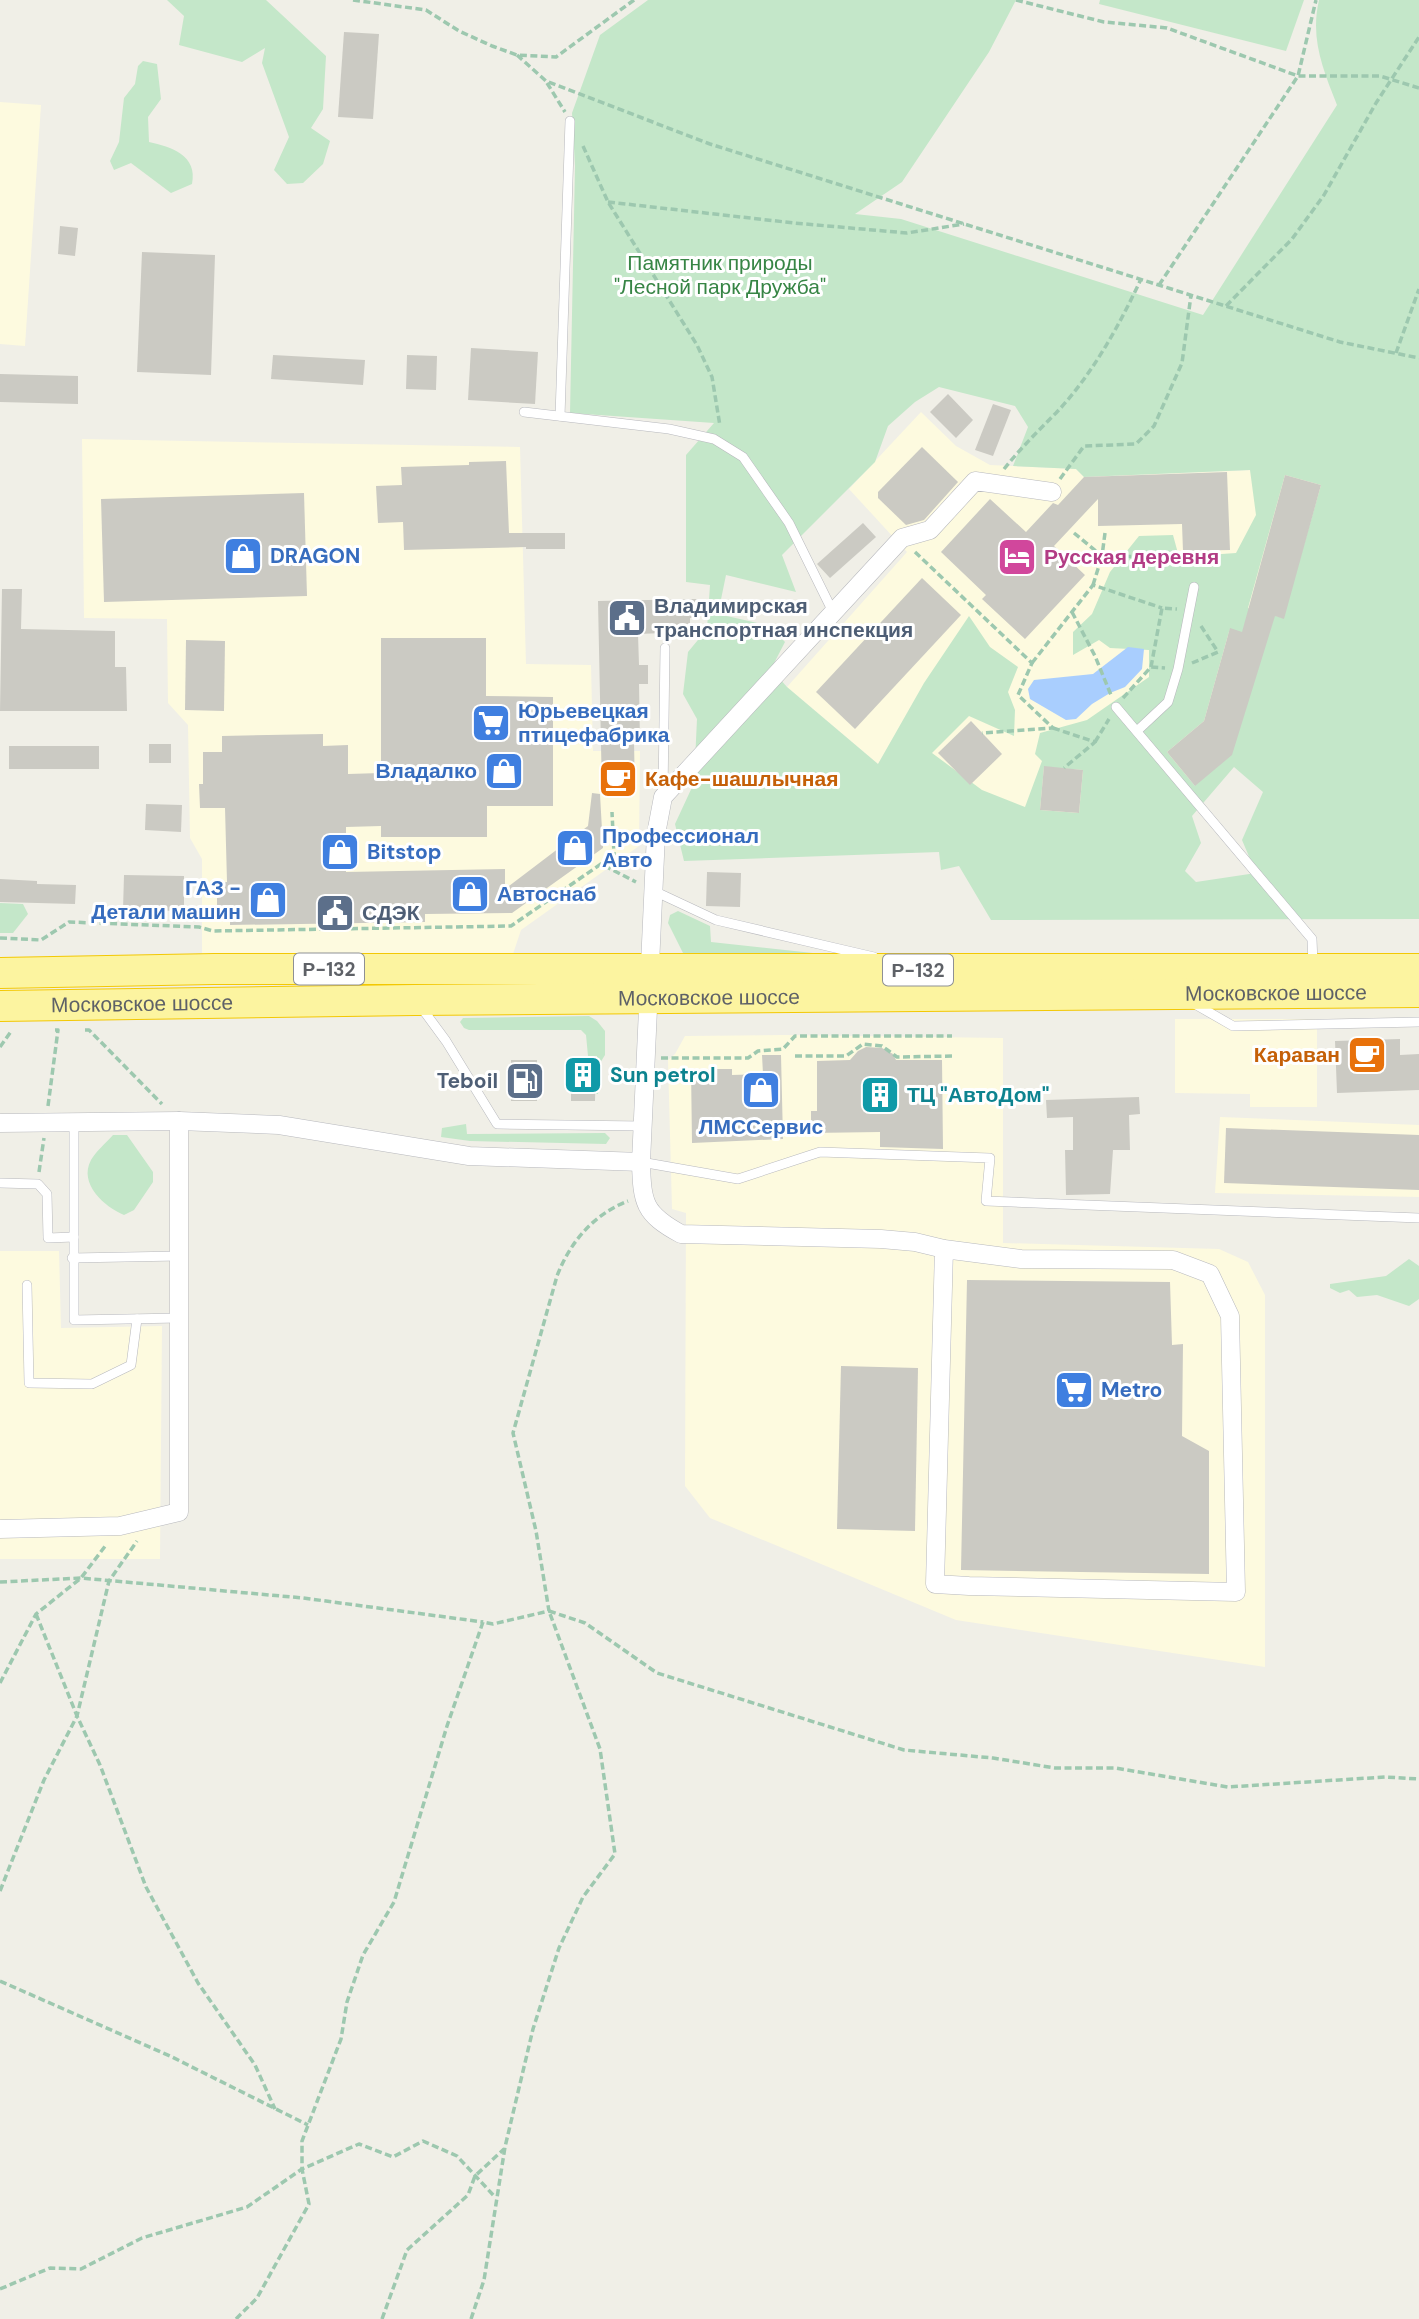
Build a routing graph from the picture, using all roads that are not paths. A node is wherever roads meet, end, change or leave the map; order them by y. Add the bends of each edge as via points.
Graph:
1 (570, 121) road end
2 (524, 412) dead end
3 (560, 416) junction
4 (1052, 492) road end
5 (1194, 587) dead end
6 (833, 612) junction
7 (665, 648) dead end
8 (1116, 707) dead end
9 (1137, 731) junction
10 (663, 797) junction
11 (654, 891) junction
12 (1313, 969) junction
13 (1419, 969) edge
14 (944, 970) junction
15 (0, 973) edge
16 (649, 985) junction
17 (1419, 992) edge
18 (1177, 993) junction
19 (415, 1000) junction
20 (0, 1006) edge
21 (1419, 1022) edge
22 (178, 1121) junction
23 (0, 1122) edge
24 (74, 1123) junction
25 (643, 1126) junction
26 (641, 1162) junction
27 (0, 1183) edge
28 (1419, 1218) edge
29 (74, 1237) junction
30 (944, 1249) junction
31 (178, 1256) junction
32 (72, 1258) junction
33 (27, 1285) dead end
34 (179, 1318) junction
35 (137, 1319) junction
36 (0, 1529) edge

1 - 3 lane
2 - 3 lane
3 - 6 lane via 669,429 713,439 743,457 789,523
4 - 6 street via 975,481 930,530 902,538
5 - 9 lane via 1168,702
6 - 10 street
7 - 10 lane
8 - 9 lane
9 - 12 lane via 1312,939
10 - 11 street
11 - 14 lane via 716,920
11 - 16 street
12 - 13 highway, Московское шоссе / Р-132
12 - 14 highway, Московское шоссе / Р-132
14 - 16 highway, Московское шоссе / Р-132
15 - 16 highway, Московское шоссе / Р-132 via 214,969
16 - 18 highway, Московское шоссе / Р-132
16 - 19 highway, Московское шоссе / Р-132
16 - 25 street
17 - 18 highway, Московское шоссе / Р-132
18 - 21 lane via 1233,1026
19 - 20 highway, Московское шоссе / Р-132
19 - 25 lane via 497,1124
22 - 24 street
22 - 26 street via 316,1129 469,1156
22 - 31 street
23 - 24 street
24 - 29 lane
25 - 26 street
26 - 28 lane via 738,1179 820,1152 990,1158 986,1202
26 - 30 street via 642,1195 658,1222 681,1234 881,1239
27 - 29 lane via 38,1184 47,1194 48,1238
29 - 32 lane
30 - 30 street via 1021,1259 1173,1260 1210,1274 1230,1316 1236,1592 934,1584
31 - 32 lane
31 - 34 street
32 - 35 lane via 74,1320
33 - 35 lane via 29,1383 92,1384 131,1365
34 - 35 lane
34 - 36 street via 179,1512 120,1526

